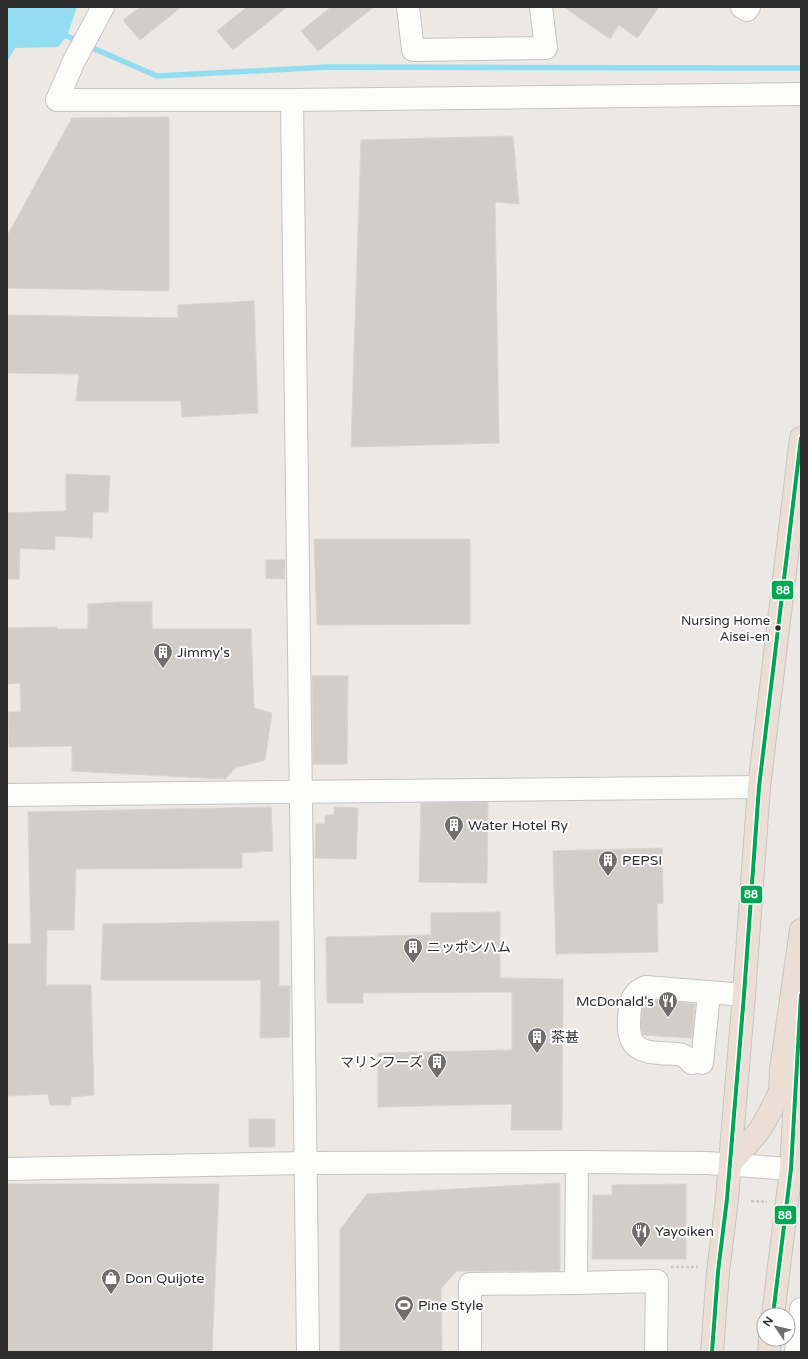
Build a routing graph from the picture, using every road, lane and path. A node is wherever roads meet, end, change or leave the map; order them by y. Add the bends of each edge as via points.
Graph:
1 (408, 7) edge
2 (541, 7) edge
3 (742, 7) edge
4 (749, 7) edge
5 (98, 16) edge
6 (801, 94) edge
7 (292, 100) junction
8 (801, 438) edge
9 (759, 788) junction
10 (301, 791) junction
11 (7, 795) edge
12 (801, 930) edge
13 (709, 993) junction
14 (744, 994) junction
15 (801, 995) edge
16 (577, 1162) junction
17 (306, 1163) junction
18 (730, 1164) junction
19 (7, 1169) edge
20 (791, 1169) junction
21 (751, 1201) dead end
22 (775, 1203) dead end
23 (576, 1282) junction
24 (774, 1307) edge
25 (801, 1309) edge
26 (308, 1352) edge
27 (470, 1352) edge
28 (656, 1352) edge
29 (712, 1352) edge
30 (796, 1352) edge

1 - 2 street via 413,50 546,48
3 - 4 street via 747,10
5 - 7 street via 57,100
6 - 7 street
7 - 10 street
8 - 9 highway
9 - 10 street
9 - 14 highway
10 - 11 street
10 - 17 street
12 - 18 highway via 780,1092 758,1131
13 - 13 street via 697,1063 683,1055 646,1051 632,1041 629,1032 630,1004 639,990 646,987
13 - 14 street
14 - 18 highway
15 - 20 highway
16 - 17 street
16 - 18 street
16 - 23 street
17 - 19 street
17 - 26 street
18 - 20 street
18 - 29 highway
20 - 24 highway
21 - 22 path
23 - 27 street via 470,1284
23 - 28 street via 657,1281
25 - 30 street

